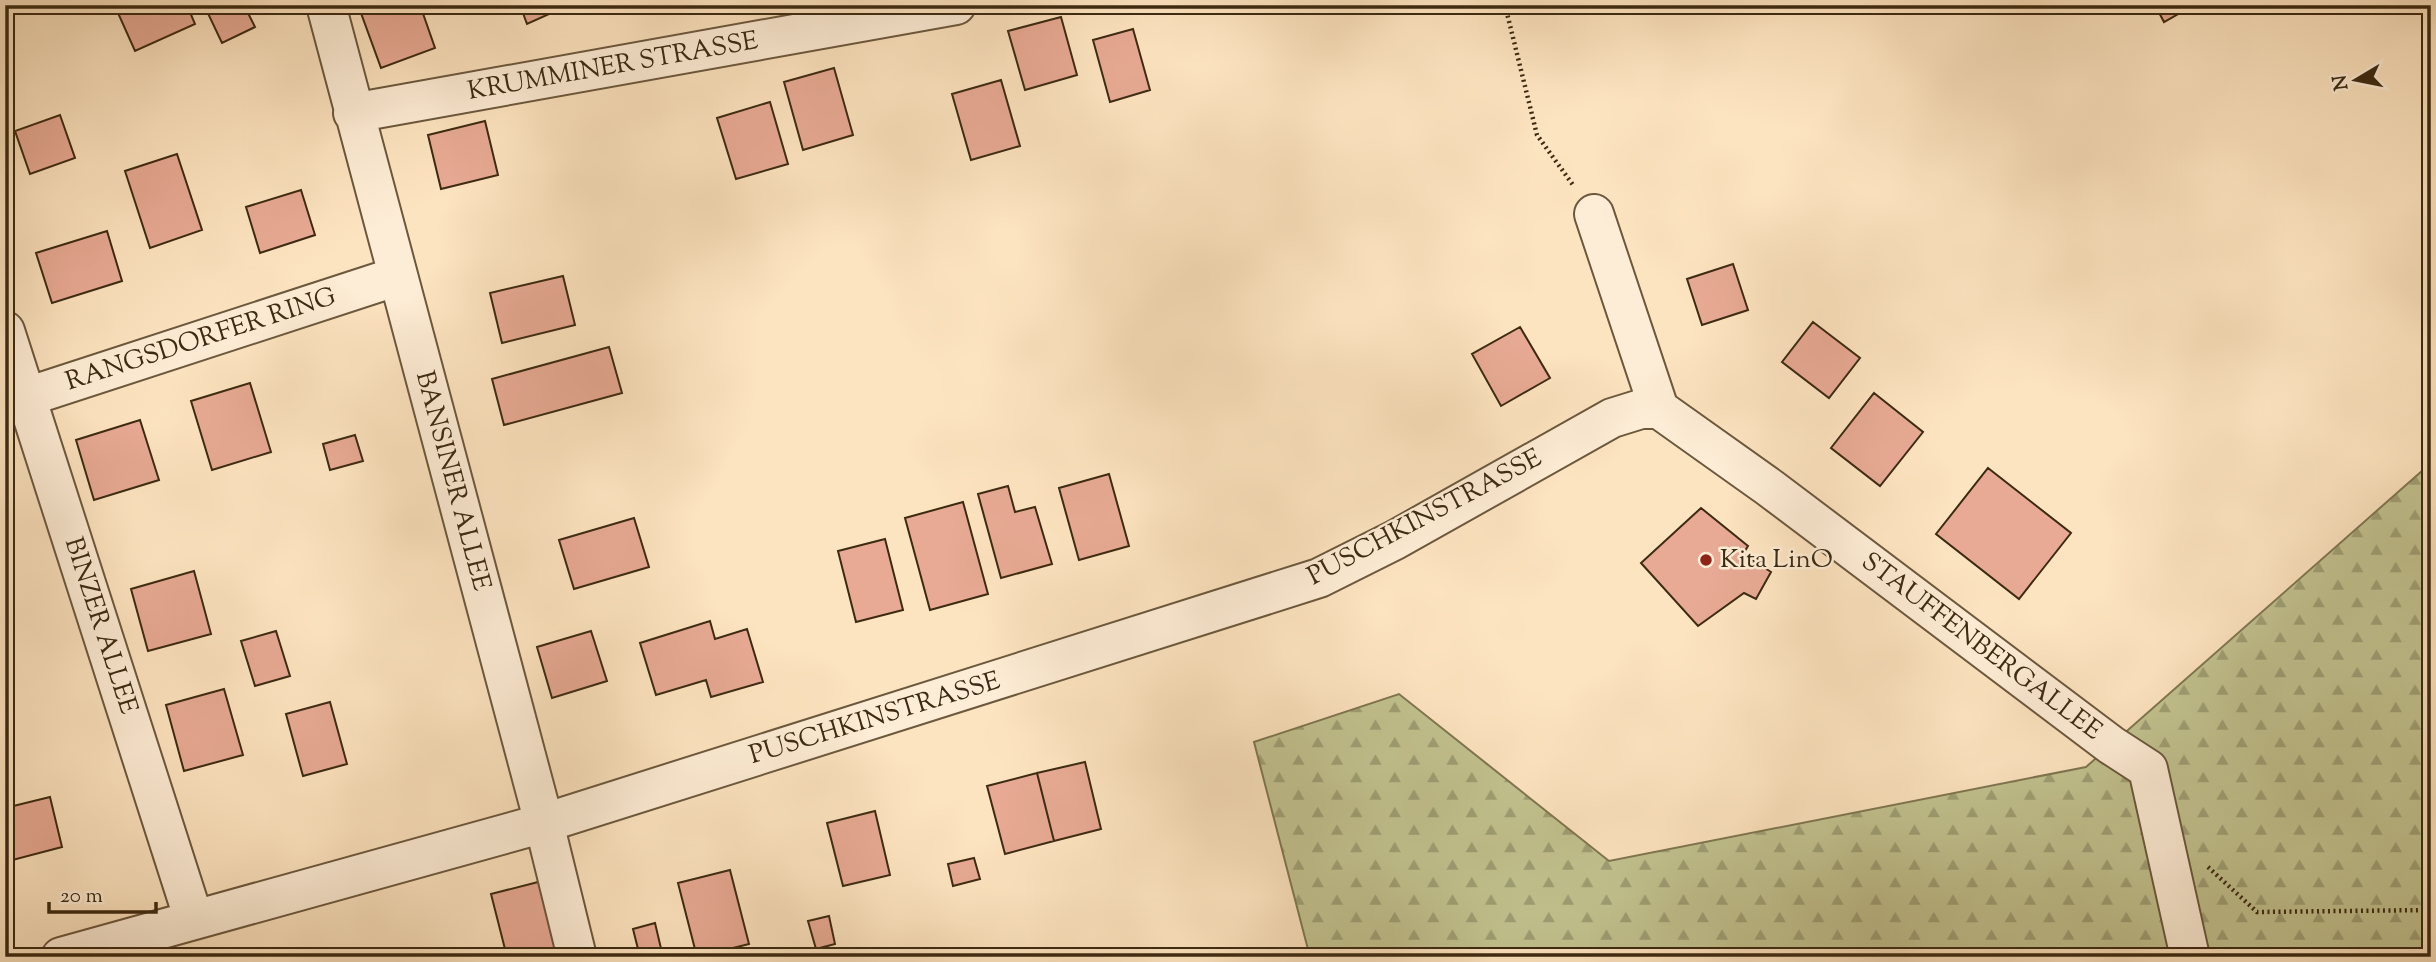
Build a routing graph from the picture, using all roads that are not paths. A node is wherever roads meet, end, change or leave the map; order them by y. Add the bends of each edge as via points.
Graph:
1 (326, 5) edge
2 (956, 5) edge
3 (353, 113) junction
4 (1594, 214) road end
5 (398, 276) junction
6 (5, 331) edge
7 (16, 401) edge
8 (1659, 409) junction
9 (544, 823) junction
10 (194, 920) junction
11 (61, 957) edge
12 (576, 957) edge
13 (2190, 957) edge

1 - 3 street, BANSINER ALLEE
2 - 3 street, KRUMMINER STRASSE
3 - 5 street, BANSINER ALLEE
4 - 8 street
5 - 7 street, RANGSDORFER RING
5 - 9 street, BANSINER ALLEE
6 - 7 street, BINZER ALLEE
7 - 10 street, BINZER ALLEE
8 - 9 street, PUSCHKINSTRASSE via 1612,418 1319,578
8 - 13 street, STAUFFENBERGALLEE via 2148,769
9 - 10 street, PUSCHKINSTRASSE
9 - 12 street, BANSINER ALLEE
10 - 11 street, PUSCHKINSTRASSE

